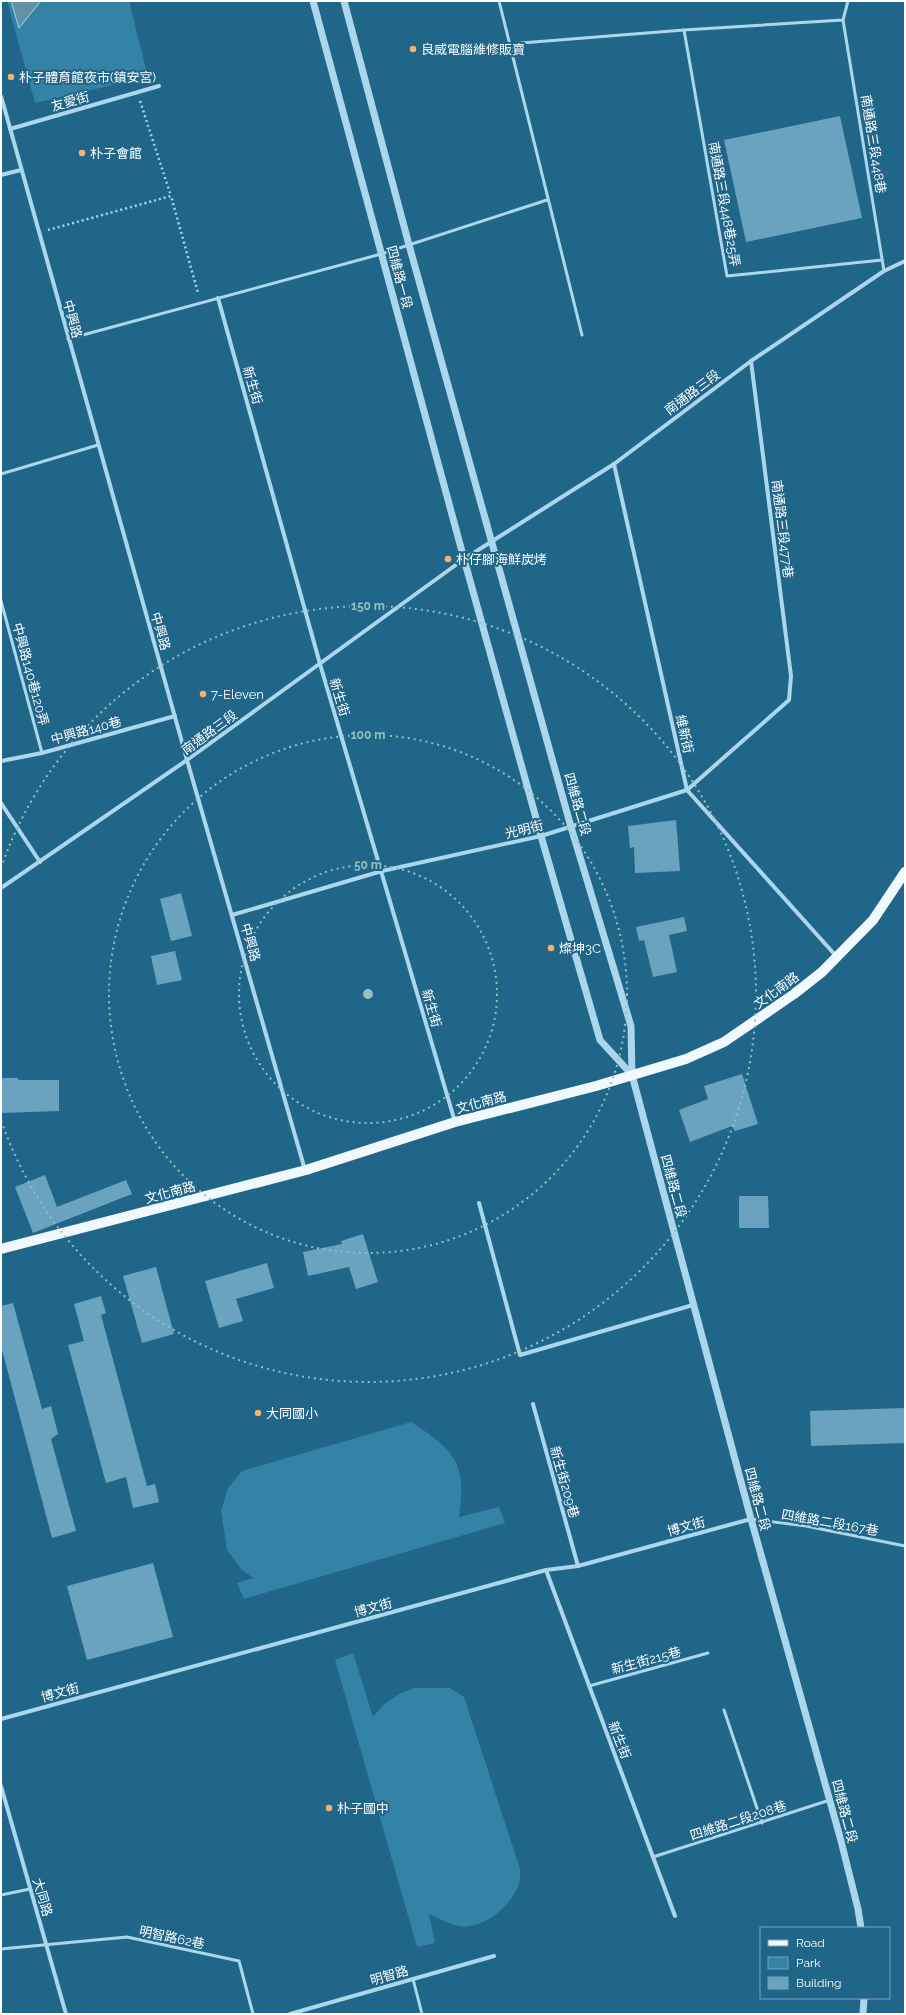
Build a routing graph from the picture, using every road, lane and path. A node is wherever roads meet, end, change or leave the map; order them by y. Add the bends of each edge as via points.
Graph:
1 (313, 1) edge
2 (344, 1) edge
3 (499, 1) edge
4 (848, 1) edge
5 (843, 20) junction
6 (684, 30) junction
7 (509, 44) junction
8 (160, 86) dead end
9 (137, 92) junction
10 (1, 96) edge
11 (10, 129) junction
12 (21, 170) junction
13 (1, 175) edge
14 (171, 196) junction
15 (547, 200) junction
16 (39, 232) junction
17 (409, 245) junction
18 (381, 254) junction
19 (882, 260) junction
20 (905, 261) edge
21 (884, 271) junction
22 (218, 298) junction
23 (200, 303) junction
24 (582, 336) dead end
25 (68, 339) junction
26 (751, 361) junction
27 (98, 445) junction
28 (614, 464) junction
29 (1, 474) edge
30 (492, 541) junction
31 (464, 559) junction
32 (1, 601) edge
33 (320, 664) junction
34 (789, 700) joint
35 (176, 716) junction
36 (42, 753) junction
37 (187, 760) junction
38 (1, 761) edge
39 (687, 790) junction
40 (1, 803) edge
41 (571, 827) junction
42 (541, 836) junction
43 (40, 862) junction
44 (382, 872) junction
45 (905, 872) edge
46 (1, 888) edge
47 (232, 915) junction
48 (837, 957) junction
49 (632, 1075) junction
50 (455, 1122) junction
51 (306, 1170) junction
52 (479, 1203) dead end
53 (1, 1249) edge
54 (694, 1305) junction
55 (533, 1404) dead end
56 (751, 1519) junction
57 (905, 1546) edge
58 (578, 1566) junction
59 (546, 1570) junction
60 (708, 1653) dead end
61 (589, 1686) junction
62 (724, 1710) dead end
63 (1, 1719) edge
64 (1, 1786) edge
65 (830, 1800) junction
66 (762, 1824) junction
67 (653, 1858) junction
68 (30, 1889) junction
69 (1, 1895) edge
70 (675, 1916) dead end
71 (861, 1927) edge
72 (46, 1946) junction
73 (1, 1949) edge
74 (494, 1956) dead end
75 (413, 1979) junction
76 (864, 1999) edge
77 (66, 2014) edge
78 (253, 2014) edge
79 (290, 2014) edge
80 (422, 2014) edge
81 (863, 2014) edge

1 - 18 street, 四維路一段
2 - 17 street, 四維路一段
3 - 7 lane
4 - 5 lane
5 - 6 lane
5 - 19 lane, 南通路三段448巷
6 - 7 lane
6 - 19 lane, 南通路三段448巷25弄 via 727,276
7 - 15 lane
8 - 9 street, 友愛街
9 - 11 street, 友愛街
9 - 14 path
10 - 11 street, 中興路
11 - 12 street, 中興路
12 - 13 street
12 - 16 street, 中興路
14 - 16 path
14 - 23 path
15 - 17 lane
15 - 24 lane
16 - 25 street, 中興路
17 - 18 lane
17 - 30 street, 四維路一段
18 - 22 lane
18 - 31 street, 四維路一段
19 - 21 lane, 南通路三段448巷
20 - 21 street, 南通路三段
21 - 26 street, 南通路三段
22 - 23 lane
22 - 33 street, 新生街
23 - 25 lane
25 - 27 street, 中興路
26 - 28 street, 南通路三段
26 - 34 street, 南通路三段477巷 via 792,676
27 - 29 lane
27 - 35 street, 中興路
28 - 30 street, 南通路三段
28 - 39 street, 維新街
30 - 31 street, 南通路三段
30 - 41 street, 四維路二段
31 - 33 street, 南通路三段
31 - 42 street, 四維路二段
32 - 36 lane, 中興路140巷120弄
33 - 37 street, 南通路三段
33 - 44 street, 新生街
34 - 39 street, 光明街
35 - 36 street, 中興路140巷
35 - 37 street, 中興路
36 - 38 street, 中興路140巷
37 - 43 street, 南通路三段
37 - 47 street, 中興路
39 - 41 street, 光明街
39 - 48 street, 維新街
40 - 43 street
41 - 42 street, 光明街
41 - 49 street, 四維路二段 via 630,1026
42 - 44 street, 光明街
42 - 49 street, 四維路二段 via 600,1040
43 - 46 street, 南通路三段
44 - 47 street, 光明街
44 - 50 street, 新生街
45 - 48 main road, 文化南路 via 873,920
47 - 51 street, 中興路
48 - 49 main road, 文化南路 via 794,994 724,1042 686,1059
49 - 50 main road, 文化南路
49 - 54 street, 四維路二段
50 - 51 main road, 文化南路
51 - 53 main road, 文化南路
52 - 54 street via 520,1355
54 - 56 street, 四維路二段
55 - 58 street, 新生街209巷
56 - 57 lane, 四維路二段167巷 via 806,1526
56 - 58 street, 博文街
56 - 65 street, 四維路二段
58 - 59 street, 博文街
59 - 61 street, 新生街
59 - 63 street, 博文街
60 - 61 lane, 新生街215巷
61 - 67 street, 新生街
62 - 66 lane
64 - 68 street, 大同路
65 - 66 lane, 四維路二段208巷
65 - 71 street, 四維路二段
66 - 67 lane, 四維路二段208巷
67 - 70 street, 新生街
68 - 69 lane
68 - 72 street, 大同路
72 - 73 lane
72 - 77 street, 大同路
72 - 78 lane, 明智路62巷 via 127,1937 239,1961
74 - 75 street, 明智路
75 - 79 street, 明智路
75 - 80 lane
76 - 81 street

